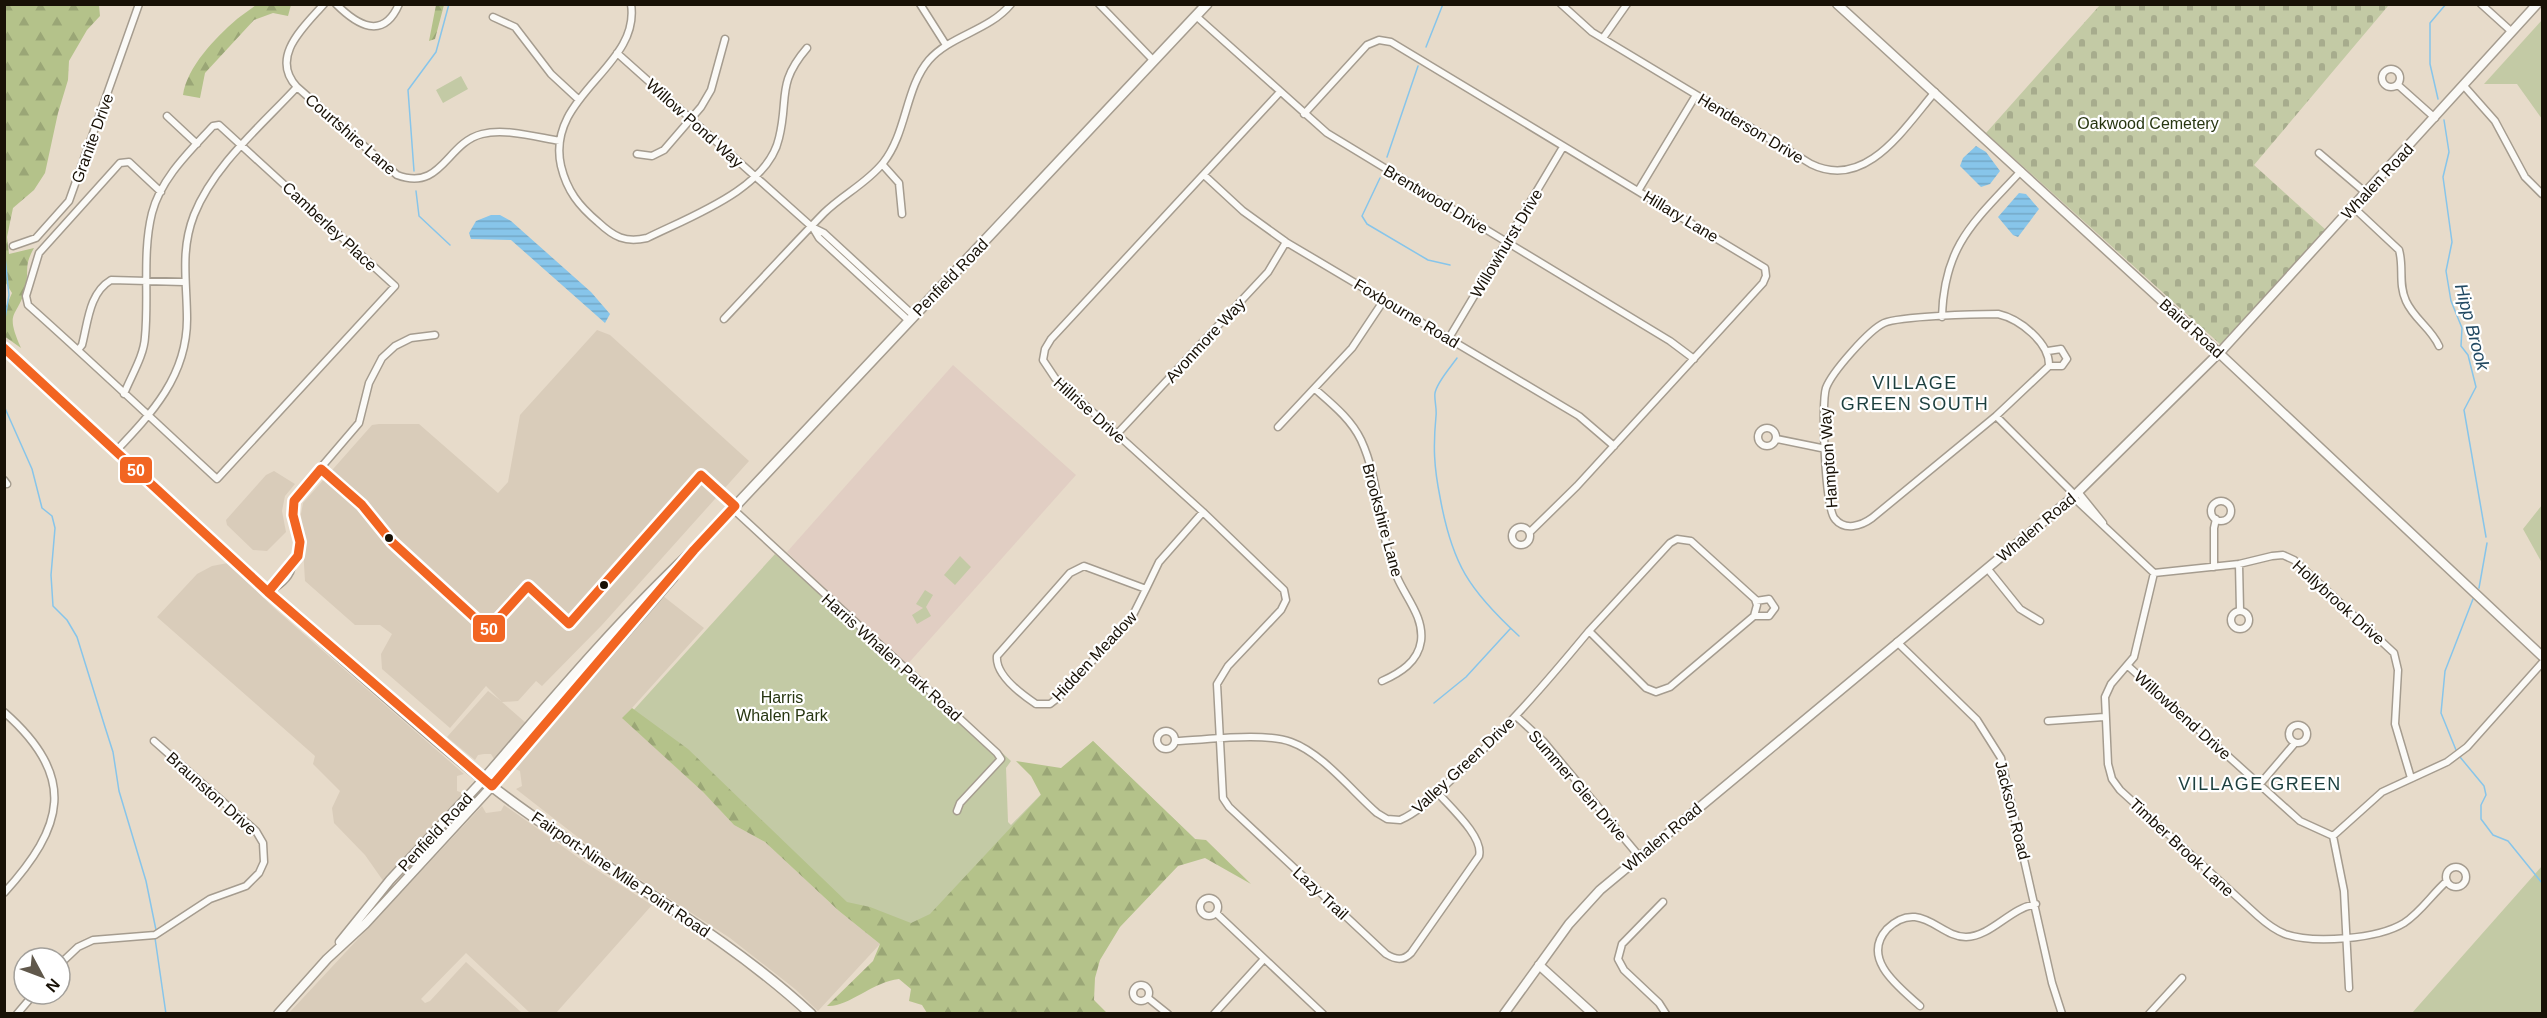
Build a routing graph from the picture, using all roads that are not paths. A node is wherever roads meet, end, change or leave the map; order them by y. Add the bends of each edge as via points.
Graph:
1 (139, 4) edge
2 (324, 4) edge
3 (336, 4) edge
4 (399, 4) edge
5 (631, 4) edge
6 (920, 4) edge
7 (1011, 4) edge
8 (1099, 4) edge
9 (1207, 4) edge
10 (1561, 4) edge
11 (1626, 4) edge
12 (1837, 4) edge
13 (2481, 4) edge
14 (2537, 4) edge
15 (1196, 16) junction
16 (493, 17) dead end
17 (2512, 32) junction
18 (1603, 38) junction
19 (725, 39) dead end
20 (946, 45) junction
21 (807, 48) dead end
22 (617, 52) junction
23 (1154, 61) junction
24 (2398, 85) dead end
25 (2464, 86) junction
26 (297, 87) junction
27 (1280, 92) junction
28 (1935, 92) junction
29 (1696, 95) junction
30 (578, 99) junction
31 (1304, 114) junction
32 (167, 116) dead end
33 (2435, 118) junction
34 (692, 119) junction
35 (560, 141) junction
36 (197, 144) junction
37 (243, 146) junction
38 (1563, 147) junction
39 (2319, 153) dead end
40 (637, 154) dead end
41 (882, 164) junction
42 (2021, 171) junction
43 (1204, 175) junction
44 (754, 177) junction
45 (1638, 191) junction
46 (161, 192) junction
47 (2366, 193) junction
48 (2542, 194) edge
49 (2354, 207) junction
50 (902, 214) dead end
51 (812, 227) junction
52 (1286, 242) junction
53 (1508, 242) junction
54 (13, 246) dead end
55 (146, 281) junction
56 (184, 282) junction
57 (1384, 300) junction
58 (1942, 317) junction
59 (911, 318) junction
60 (724, 319) dead end
61 (435, 335) dead end
62 (1449, 338) junction
63 (2439, 346) dead end
64 (4, 348) edge
65 (78, 350) junction
66 (2048, 351) junction
67 (2219, 353) junction
68 (1694, 359) junction
69 (2049, 366) junction
70 (1315, 389) junction
71 (124, 394) junction
72 (1996, 416) junction
73 (149, 417) junction
74 (1278, 427) dead end
75 (1117, 434) junction
76 (1777, 439) dead end
77 (1614, 446) junction
78 (1826, 449) junction
79 (115, 452) junction
80 (2075, 495) junction
81 (733, 509) junction
82 (1203, 512) junction
83 (2216, 519) dead end
84 (1530, 532) dead end
85 (694, 550) junction
86 (2239, 564) junction
87 (2214, 567) junction
88 (1987, 568) junction
89 (2154, 573) junction
90 (1146, 589) junction
91 (268, 592) junction
92 (1756, 600) junction
93 (2240, 610) dead end
94 (1754, 616) junction
95 (2040, 621) dead end
96 (1589, 631) junction
97 (1257, 636) joint
98 (1897, 642) junction
99 (2542, 656) edge
100 (2542, 663) edge
101 (2128, 666) junction
102 (1382, 681) dead end
103 (4, 712) edge
104 (1516, 716) junction
105 (2104, 717) junction
106 (2048, 721) dead end
107 (1219, 740) junction
108 (154, 741) dead end
109 (1175, 741) dead end
110 (2295, 743) dead end
111 (2411, 778) junction
112 (484, 779) junction
113 (2260, 784) junction
114 (492, 786) junction
115 (1437, 792) junction
116 (957, 811) dead end
117 (2333, 836) junction
118 (1639, 856) junction
119 (2447, 881) dead end
120 (4, 893) edge
121 (1663, 902) dead end
122 (2036, 904) junction
123 (1216, 913) dead end
124 (2348, 937) junction
125 (72, 953) edge
126 (327, 959) junction
127 (1264, 960) junction
128 (1539, 965) junction
129 (2182, 978) dead end
130 (2349, 988) dead end
131 (1148, 998) dead end
132 (1920, 1006) dead end
133 (278, 1014) edge
134 (811, 1014) edge
135 (1168, 1014) edge
136 (1214, 1014) edge
137 (1323, 1014) edge
138 (1504, 1014) edge
139 (1593, 1014) edge
140 (1666, 1014) edge
141 (2062, 1014) edge
142 (2149, 1014) edge

1 - 54 street, Granite Drive via 69,201 36,238
2 - 26 street, Courtshire Lane via 297,34 288,51 288,75
3 - 4 street via 355,22 369,27 387,21
5 - 22 street via 630,28
6 - 20 street
7 - 20 street via 990,22
8 - 23 street
9 - 15 main road, Penfield Road
10 - 18 street, Henderson Drive
11 - 18 street
12 - 28 street, Baird Road
13 - 17 street
14 - 17 street, Whalen Road
15 - 23 main road, Penfield Road
15 - 27 street, Brentwood Drive
16 - 30 street via 515,27 550,74
17 - 25 street, Whalen Road
18 - 29 street, Henderson Drive
19 - 34 street via 711,90
20 - 41 street via 920,72 903,127
21 - 44 street via 784,85 776,148
22 - 30 street
22 - 34 street, Willow Pond Way
23 - 59 main road, Penfield Road
24 - 33 street
25 - 33 street, Whalen Road
25 - 48 street via 2495,121 2525,177
26 - 35 street, Courtshire Lane via 380,163 402,178 429,176 466,141 479,134 496,132
26 - 37 street
27 - 31 street, Brentwood Drive
27 - 43 street, Hillrise Drive
28 - 29 street, Henderson Drive via 1871,161 1853,170 1837,171 1811,164
28 - 42 street, Baird Road
29 - 45 street
30 - 35 street
31 - 38 street, Hillary Lane via 1367,45 1385,40
31 - 53 street, Brentwood Drive via 1336,139
32 - 36 street
33 - 47 street, Whalen Road
34 - 40 street via 664,150 652,156
34 - 44 street, Willow Pond Way
35 - 44 street via 559,156 570,192 595,220 622,240 647,238 729,196
36 - 37 street, Camberley Place via 213,126 219,125
36 - 46 street, Camberley Place via 179,162
37 - 56 street via 209,185 194,216 184,255
37 - 73 street, Camberley Place via 395,285 218,479
38 - 45 street, Hillary Lane
38 - 53 street, Willowhurst Drive
39 - 47 street
41 - 50 street via 899,183
41 - 51 street
42 - 58 street via 1960,240 1948,272
42 - 67 street, Baird Road
43 - 52 street, Foxbourne Road via 1244,212
43 - 75 street, Hillrise Drive via 1045,350 1043,360 1051,374
44 - 51 street, Willow Pond Way
45 - 68 street, Hillary Lane via 1753,259 1766,272 1763,283
46 - 55 street, Camberley Place via 152,212
46 - 65 street via 129,162 120,163 39,253 26,296 28,305
47 - 49 street, Whalen Road
49 - 63 street via 2399,250 2405,299
49 - 67 street, Whalen Road
51 - 59 street, Willow Pond Way via 824,233
51 - 60 street
52 - 57 street, Foxbourne Road
52 - 75 street, Avonmore Way via 1268,272
53 - 62 street, Willowhurst Drive
53 - 68 street, Brentwood Drive
55 - 56 street
55 - 65 street via 111,280 101,286
55 - 71 street, Camberley Place via 145,339
56 - 73 street via 187,318 182,355 169,388
57 - 62 street, Foxbourne Road
57 - 70 street via 1358,340
58 - 66 street, Hampton Way via 2006,316
58 - 78 street, Hampton Way via 1884,323 1838,370 1824,395
59 - 81 main road, Penfield Road
61 - 91 street via 411,338 395,346 375,369 354,430 294,499 291,512 301,542 298,555
62 - 77 street, Foxbourne Road via 1579,416
64 - 79 main road, Fairport-Nine Mile Point Road
65 - 71 street
66 - 69 street
66 - 69 street, Hampton Way via 2061,349 2067,358 2062,366
67 - 80 street, Whalen Road
67 - 99 street, Baird Road
68 - 77 street, Hillary Lane
69 - 72 street, Hampton Way
70 - 74 street
70 - 102 street, Brookshire Lane via 1346,417 1360,439 1392,563 1421,630 1419,650 1409,665
71 - 73 street
72 - 78 street, Hampton Way via 1872,519 1857,526 1839,523 1831,513
72 - 80 street
73 - 79 street
75 - 82 street, Hillrise Drive
76 - 78 street
77 - 84 street, Hillary Lane
79 - 91 main road, Fairport-Nine Mile Point Road
80 - 88 street, Whalen Road
80 - 89 street
81 - 85 main road, Penfield Road
81 - 116 street, Harris Whalen Park Road via 997,753 1001,759
82 - 90 street, Hidden Meadow via 1159,562
82 - 97 street, Hillrise Drive via 1284,590 1284,605
83 - 87 street
85 - 112 main road, Penfield Road via 584,662
85 - 114 main road, Penfield Road
86 - 87 street, Hollybrook Drive
86 - 93 street
86 - 111 street, Hollybrook Drive via 2272,556 2289,557 2394,653 2398,670 2395,724
87 - 89 street, Hollybrook Drive
88 - 95 street via 2020,609
88 - 98 street, Whalen Road
89 - 101 street, Timber Brook Lane via 2136,649
90 - 90 street, Hidden Meadow via 1131,619 1055,701 1036,704 999,669 999,651 1075,569 1091,566
91 - 112 main road, Fairport-Nine Mile Point Road
92 - 94 street
92 - 94 street, Valley Green Drive via 1769,599 1775,608 1769,616
92 - 96 street, Valley Green Drive via 1691,541 1680,538 1670,543
94 - 96 street, Valley Green Drive via 1670,687 1656,693 1646,688
96 - 104 street, Valley Green Drive
97 - 107 street, Lazy Trail via 1228,666 1217,684
98 - 118 street, Whalen Road
98 - 122 street, Jackson Road via 1977,720 1997,749
100 - 111 street via 2467,747 2447,762
101 - 105 street, Timber Brook Lane via 2107,690
101 - 113 street, Willowbend Drive
103 - 120 street via 43,756 52,782 54,808 41,849
104 - 115 street, Valley Green Drive
104 - 118 street, Summer Glen Drive via 1543,741
105 - 106 street
105 - 124 street, Timber Brook Lane via 2110,772 2116,785 2258,916 2287,934 2306,938
107 - 109 street
107 - 115 street, Valley Green Drive via 1269,738 1292,742 1310,752 1377,813 1394,820 1406,817
107 - 115 street, Lazy Trail via 1224,802 1395,959 1411,953 1479,856 1475,836
108 - 125 street, Braunston Drive via 256,831 265,849 262,868 246,886 210,899 155,935 93,940
110 - 113 street
111 - 117 street via 2372,799
112 - 114 main road, Fairport-Nine Mile Point Road
112 - 126 street, Penfield Road via 359,916
113 - 117 street, Willowbend Drive via 2300,821
114 - 126 street, Penfield Road via 365,924
114 - 134 main road, Fairport-Nine Mile Point Road via 598,862 687,916 772,977
117 - 124 street
118 - 128 street, Whalen Road via 1581,910
119 - 124 street, Timber Brook Lane via 2404,922
121 - 140 street via 1622,944 1618,959
122 - 132 street via 2023,906 1985,931 1967,937 1950,933 1923,918 1908,917 1893,923 1881,937 1881,965
122 - 141 street, Jackson Road
123 - 127 street
124 - 130 street
126 - 133 street, Penfield Road
127 - 136 street
127 - 137 street
128 - 138 street, Whalen Road
128 - 139 street
129 - 142 street
131 - 135 street

